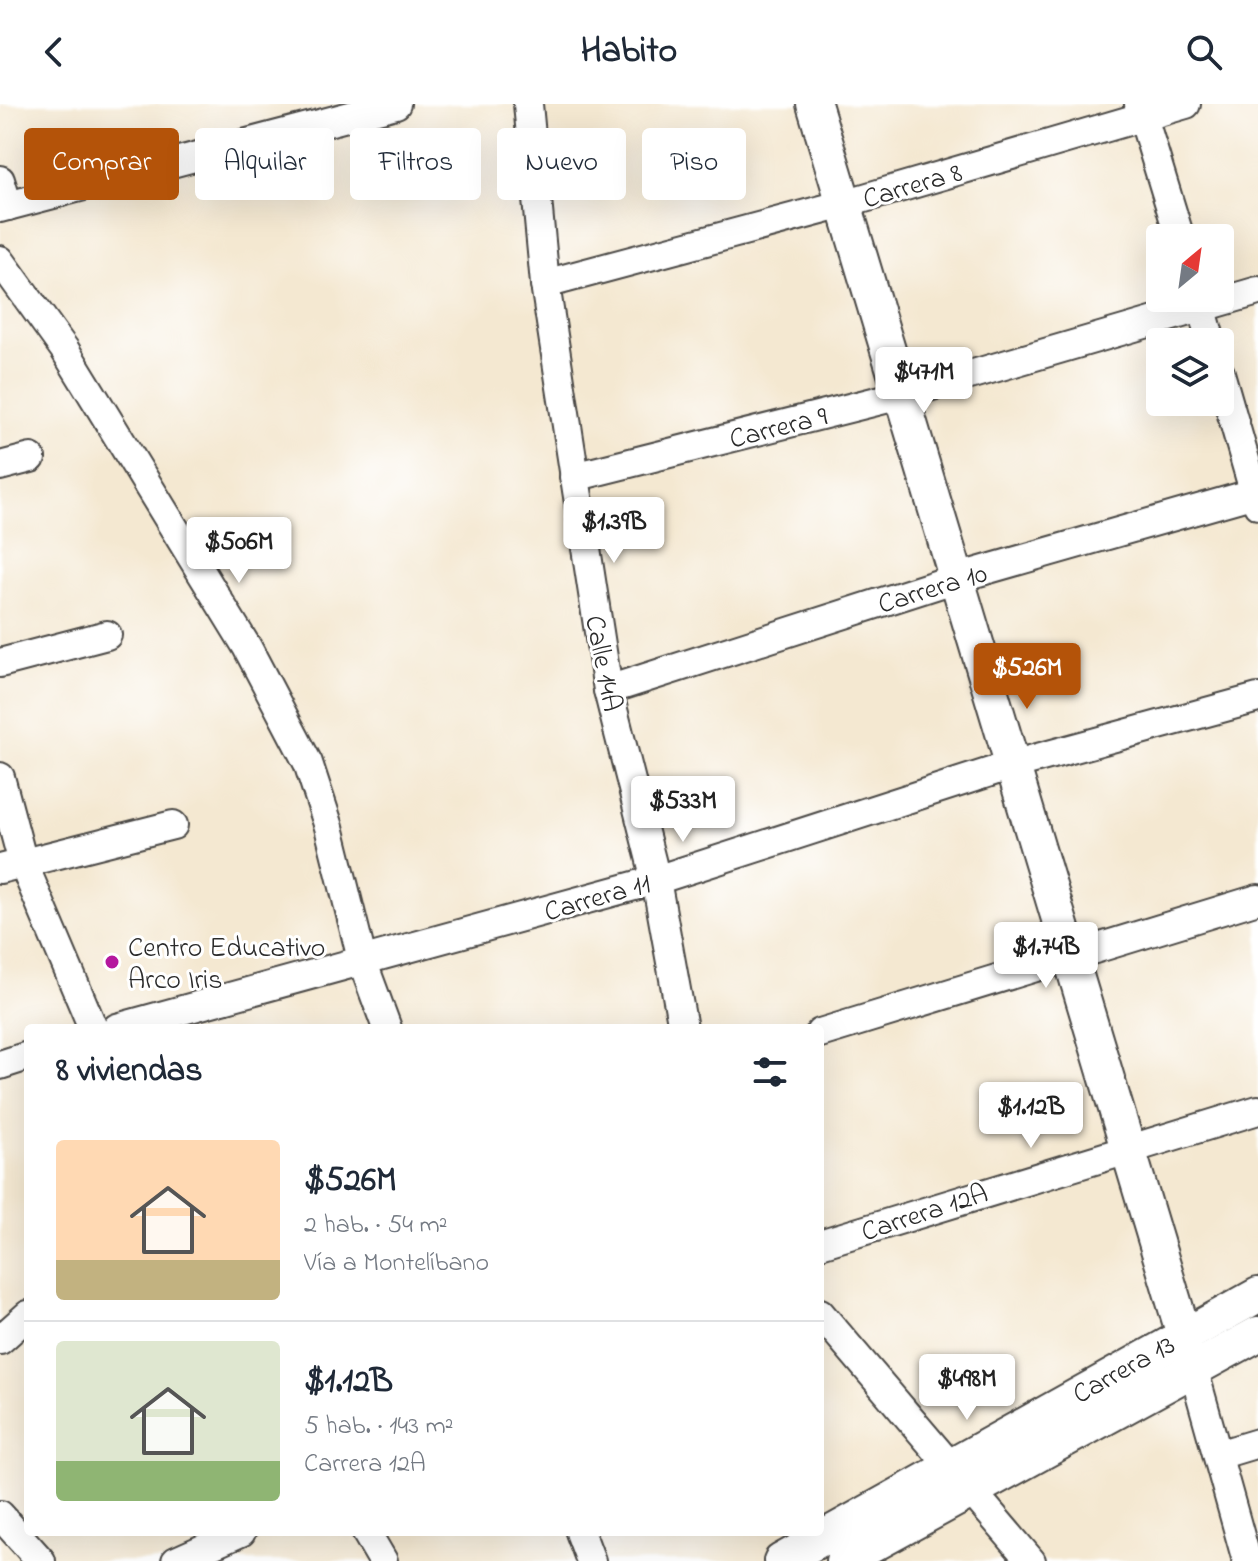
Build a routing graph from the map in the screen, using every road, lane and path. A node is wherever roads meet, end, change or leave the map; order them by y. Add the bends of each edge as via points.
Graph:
1 (396, 104) edge
2 (528, 104) edge
3 (814, 104) edge
4 (1186, 104) edge
5 (346, 110) edge
6 (1141, 110) edge
7 (3, 198) edge
8 (844, 204) junction
9 (1176, 224) edge
10 (0, 260) edge
11 (545, 284) junction
12 (1258, 291) edge
13 (1234, 296) edge
14 (1171, 312) edge
15 (901, 395) junction
16 (1233, 416) edge
17 (31, 458) dead end
18 (0, 466) edge
19 (574, 477) junction
20 (1257, 497) edge
21 (957, 578) junction
22 (107, 635) dead end
23 (0, 663) edge
24 (608, 690) junction
25 (1258, 698) edge
26 (1012, 765) junction
27 (0, 777) edge
28 (173, 825) dead end
29 (11, 866) edge
30 (656, 880) junction
31 (1258, 899) edge
32 (1070, 956) junction
33 (363, 963) junction
34 (91, 1024) edge
35 (132, 1024) edge
36 (386, 1024) edge
37 (682, 1024) edge
38 (824, 1032) edge
39 (24, 1057) edge
40 (0, 1065) edge
41 (1258, 1110) edge
42 (1127, 1147) junction
43 (824, 1243) edge
44 (1258, 1295) edge
45 (824, 1318) edge
46 (24, 1319) edge
47 (1258, 1334) edge
48 (1184, 1335) junction
49 (0, 1340) edge
50 (1192, 1369) junction
51 (1258, 1443) edge
52 (1218, 1455) junction
53 (961, 1477) junction
54 (0, 1515) edge
55 (232, 1536) edge
56 (368, 1536) edge
57 (582, 1536) edge
58 (41, 1561) edge
59 (176, 1561) edge
60 (383, 1561) edge
61 (591, 1561) edge
62 (781, 1561) edge
63 (843, 1561) edge
64 (1031, 1561) edge
65 (1247, 1561) edge

1 - 5 street
2 - 11 street, Calle 14A
3 - 8 street
4 - 6 street, Carrera 8
5 - 7 street
6 - 8 street, Carrera 8
6 - 9 street
8 - 11 street, Carrera 8
8 - 15 street
10 - 33 street via 65,350 247,647 308,763
11 - 19 street, Calle 14A
12 - 13 street, Carrera 9
14 - 15 street, Carrera 9
15 - 19 street, Carrera 9
15 - 21 street
16 - 20 street
17 - 18 street
19 - 24 street, Calle 14A
20 - 21 street, Carrera 10
21 - 24 street, Carrera 10
21 - 26 street
22 - 23 street
24 - 30 street, Calle 14A
25 - 26 street, Carrera 11
26 - 30 street, Carrera 11
26 - 32 street
27 - 29 street
28 - 29 street
29 - 34 street
30 - 33 street, Carrera 11
30 - 37 street, Calle 14A
31 - 32 street
32 - 38 street
32 - 42 street
33 - 35 street, Carrera 11
33 - 36 street
39 - 40 street
41 - 42 street, Carrera 12A
42 - 43 street, Carrera 12A
42 - 48 street
44 - 48 street, Carrera 13
45 - 53 street
46 - 49 street
47 - 50 street, Carrera 13
48 - 50 street
48 - 53 street, Carrera 13
50 - 52 street
50 - 53 street, Carrera 13
51 - 52 street
52 - 65 street
53 - 62 street, Carrera 13
53 - 63 street, Carrera 13
53 - 64 street
54 - 58 street
55 - 59 street
56 - 60 street
57 - 61 street

